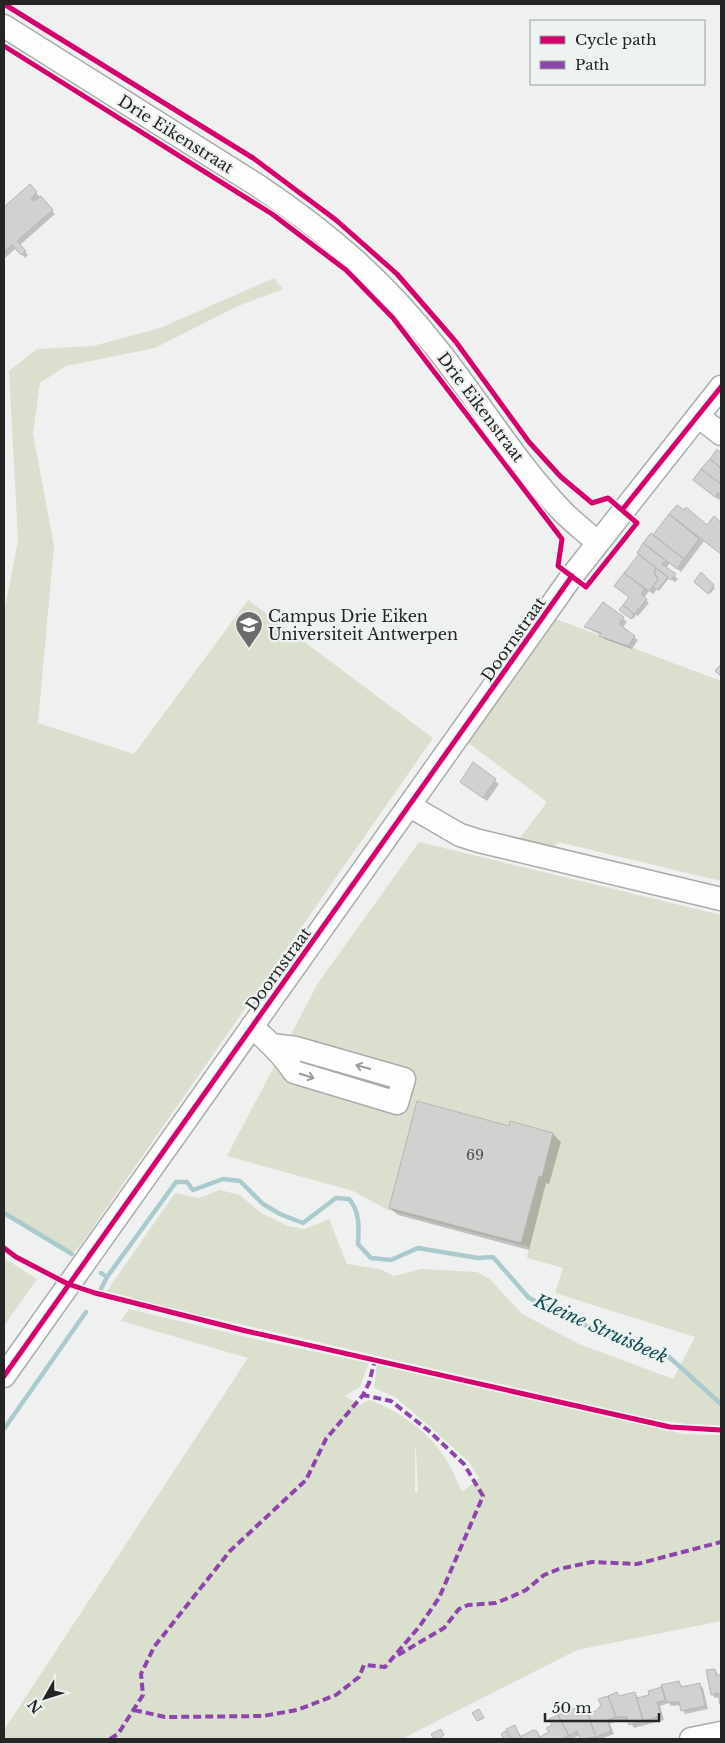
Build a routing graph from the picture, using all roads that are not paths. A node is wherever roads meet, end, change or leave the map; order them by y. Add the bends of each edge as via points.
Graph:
1 (4, 26) edge
2 (721, 387) edge
3 (698, 416) junction
4 (721, 434) edge
5 (597, 542) junction
6 (410, 806) junction
7 (721, 899) edge
8 (252, 1026) junction
9 (272, 1045) junction
10 (4, 1376) edge
11 (721, 1733) edge
12 (691, 1739) edge

1 - 5 street, Drie Eikenstraat via 297,212 411,318 537,481 563,512
2 - 3 street, Doornstraat
3 - 4 street
3 - 5 street, Doornstraat
5 - 6 street, Doornstraat
6 - 7 street via 460,835 479,841
6 - 8 street, Doornstraat
8 - 9 street
8 - 10 street, Doornstraat
9 -> 9 street via 294,1072 397,1103 404,1078 296,1048
11 - 12 street

